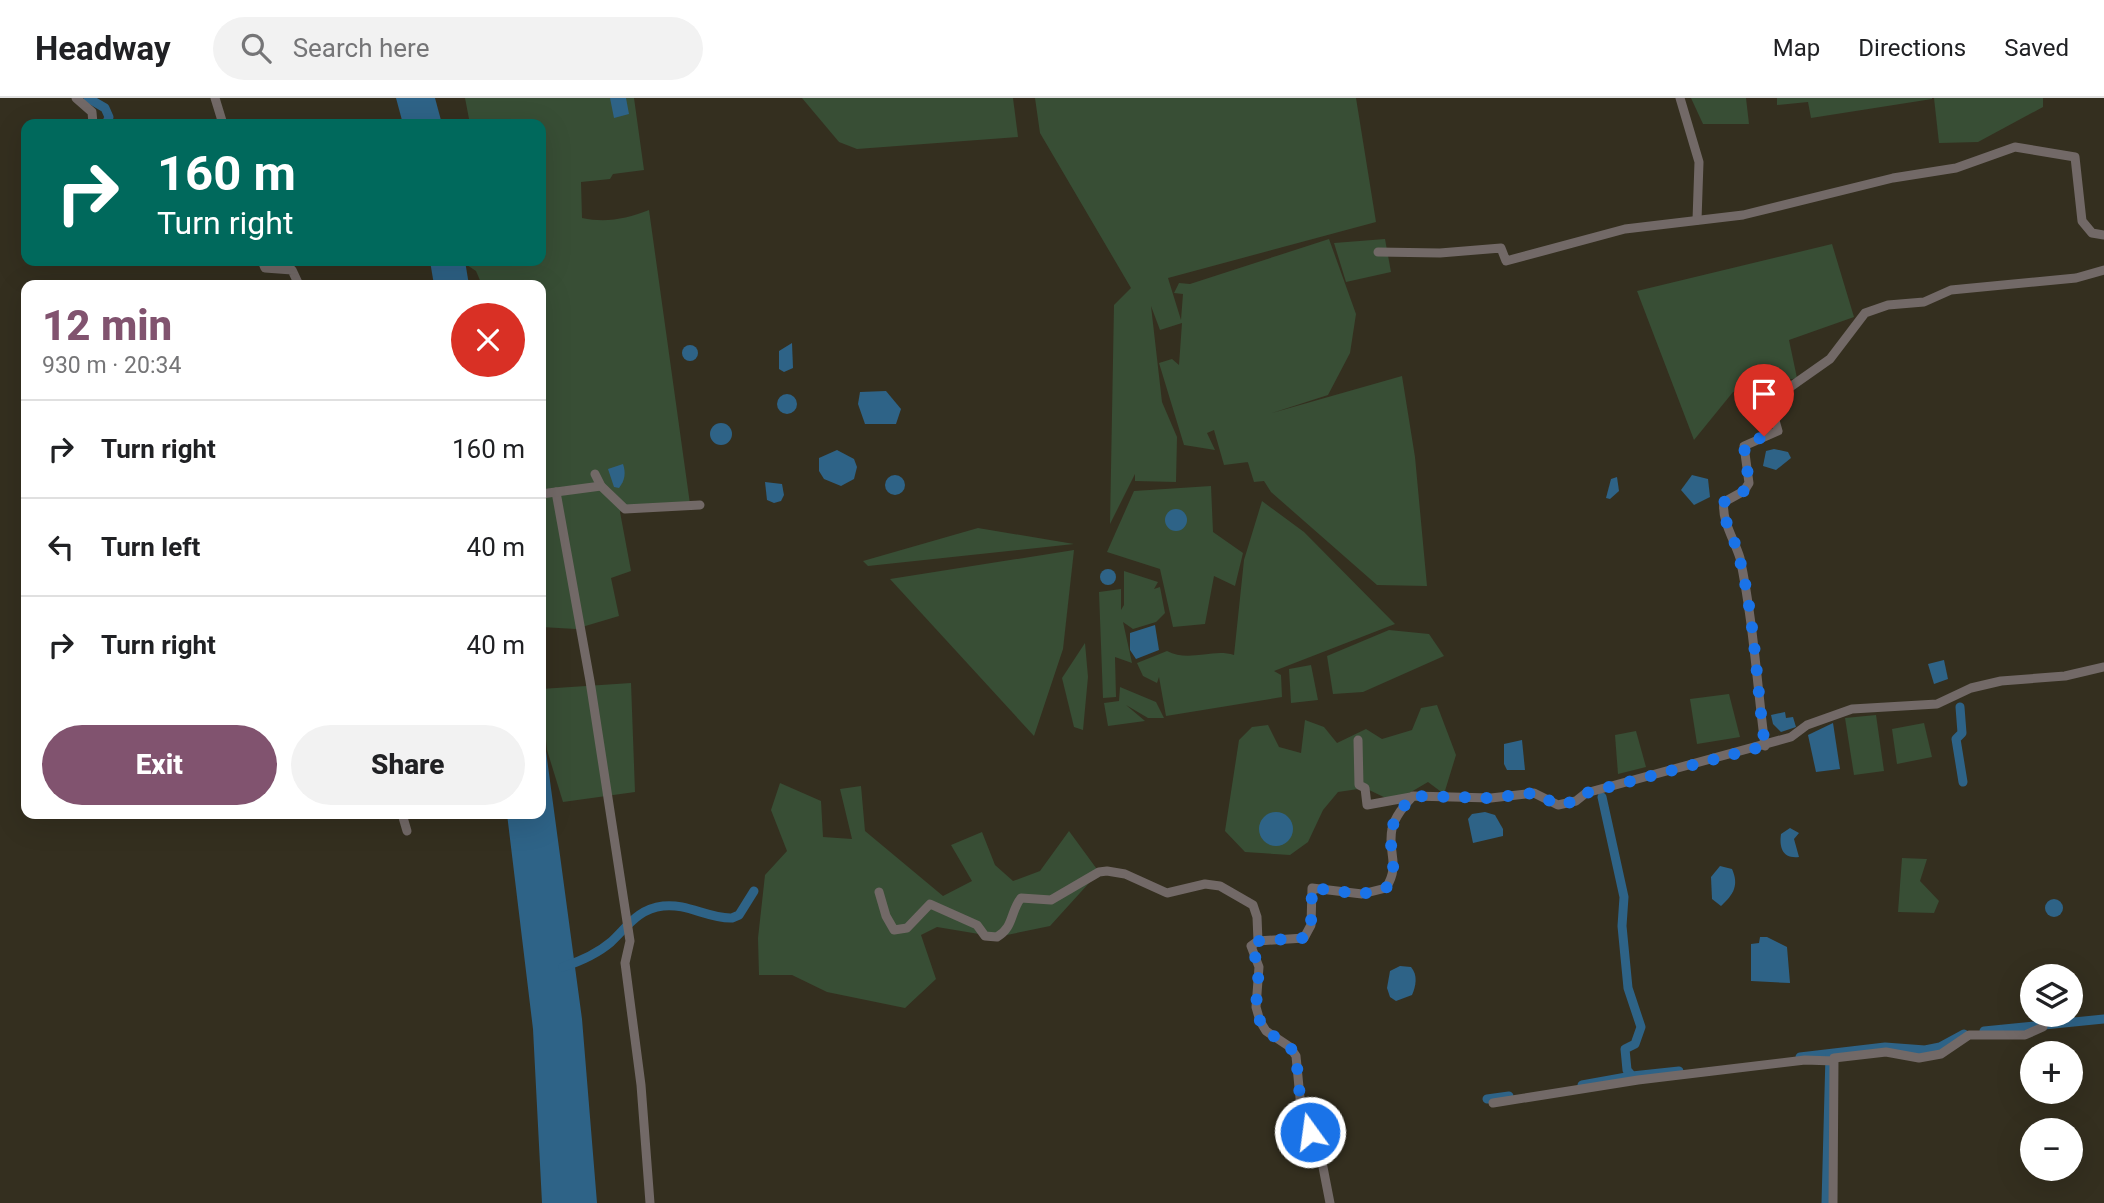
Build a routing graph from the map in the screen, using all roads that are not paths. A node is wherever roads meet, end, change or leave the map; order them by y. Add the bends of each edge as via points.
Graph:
1 (76, 98) edge
2 (215, 98) edge
3 (1680, 98) edge
4 (93, 119) edge
5 (221, 119) edge
6 (1697, 220) junction
7 (2104, 235) edge
8 (1378, 252) dead end
9 (264, 266) edge
10 (2104, 270) edge
11 (297, 280) edge
12 (595, 474) dead end
13 (601, 485) junction
14 (556, 492) junction
15 (546, 493) edge
16 (700, 505) dead end
17 (2104, 667) edge
18 (1357, 740) dead end
19 (1765, 746) junction
20 (1413, 796) junction
21 (403, 819) edge
22 (407, 831) dead end
23 (879, 892) dead end
24 (1258, 941) junction
25 (2043, 1027) dead end
26 (1833, 1061) junction
27 (1493, 1103) dead end
28 (650, 1203) edge
29 (1330, 1203) edge
30 (1833, 1203) edge

1 - 4 street via 92,112
2 - 5 street
3 - 6 street via 1699,162
6 - 7 street via 1743,215 1893,178 1956,168 2015,147 2075,157 2082,221 2092,233
6 - 8 street via 1625,229 1506,261 1502,248
9 - 11 street via 292,270
10 - 19 street via 2076,278 1951,290 1924,302 1888,305 1865,313 1830,359 1776,397 1772,410 1778,430 1744,446 1749,483 1724,502 1723,511 1748,601
12 - 13 street
13 - 14 street
13 - 16 street via 625,509
14 - 15 street
14 - 28 street via 630,941 625,963
17 - 19 street via 2065,676 2001,681 1971,688 1937,704 1852,709
18 - 20 street via 1359,785 1364,788 1367,805
19 - 20 street via 1586,793 1558,805 1534,793 1491,798
20 - 24 street via 1392,827 1394,876 1386,888 1362,894 1312,888 1311,925 1304,938
21 - 22 street
23 - 24 street via 894,930 907,928 930,904 977,925 985,936 996,937 1012,923 1021,898 1051,900 1099,872 1117,871 1167,893 1205,884 1237,894 1252,905
24 - 29 street via 1251,946 1260,979 1256,1007 1266,1031 1296,1056 1301,1108 1327,1179
25 - 26 street via 2025,1035 1969,1035 1941,1054 1919,1059 1885,1052
26 - 27 street via 1793,1061
26 - 30 street

